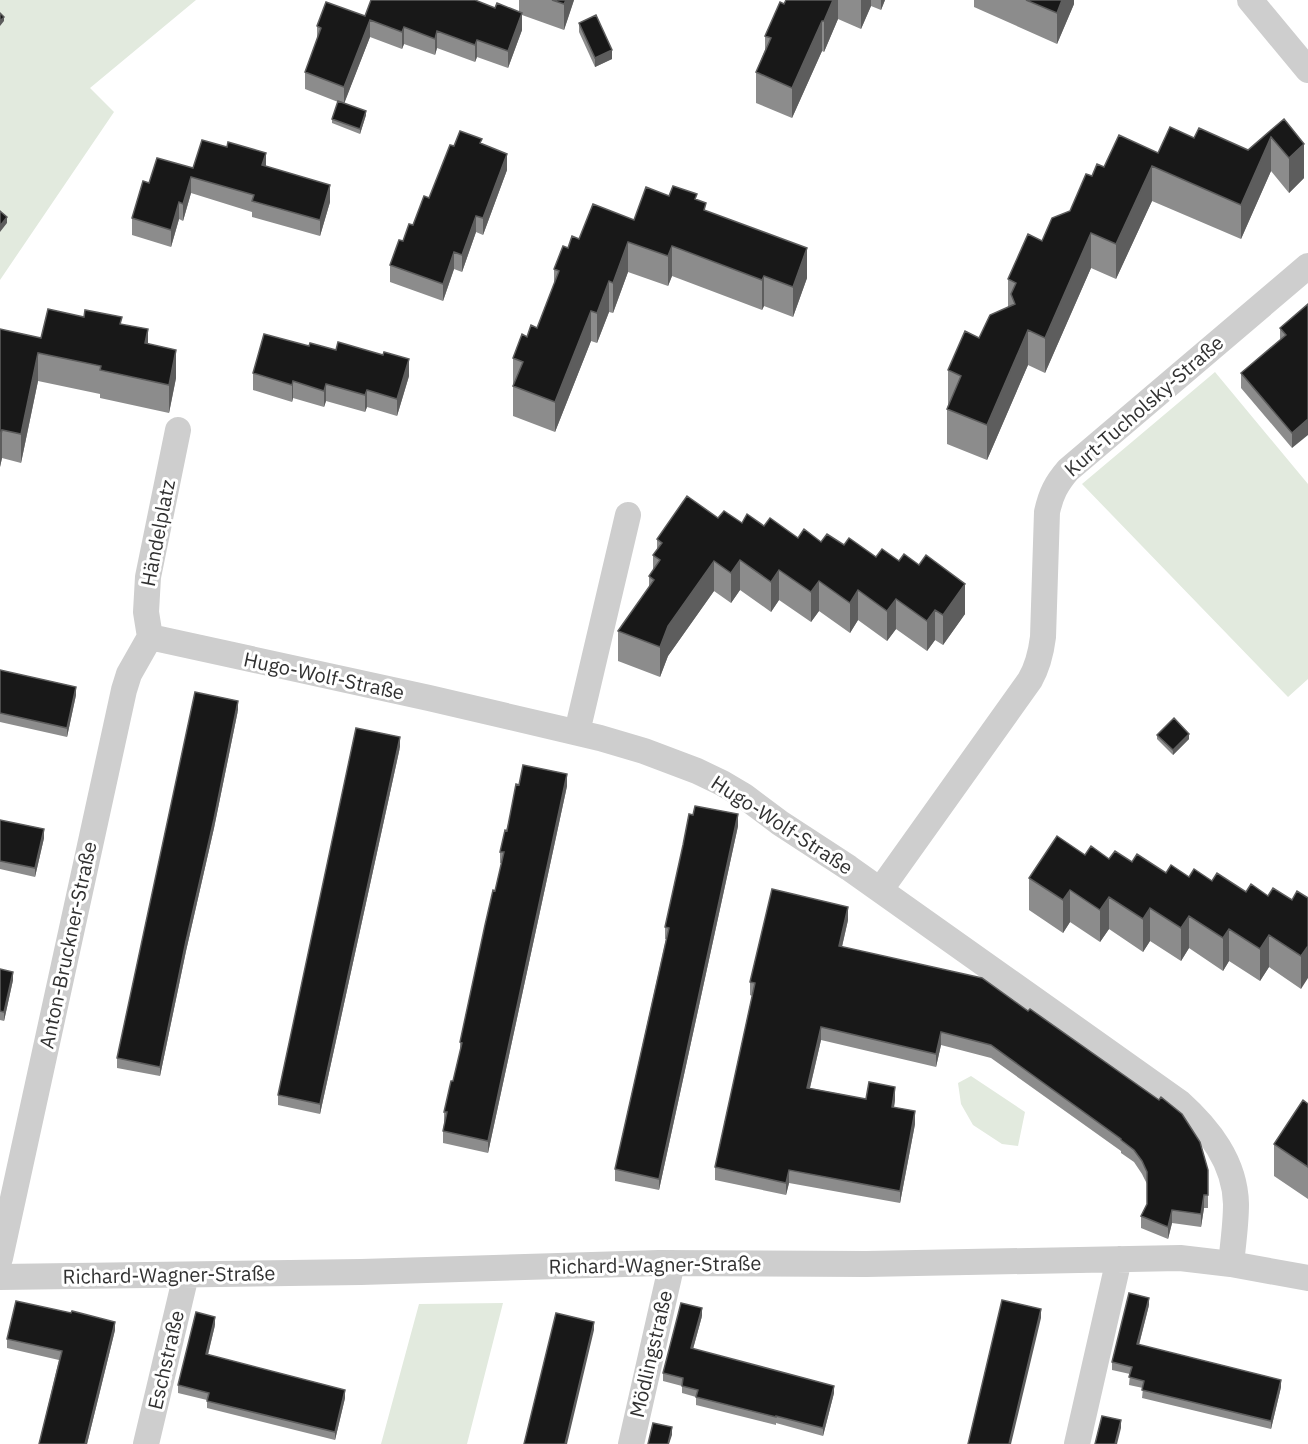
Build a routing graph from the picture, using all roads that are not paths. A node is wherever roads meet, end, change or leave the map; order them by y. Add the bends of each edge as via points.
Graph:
1 (1250, 0) edge
2 (1308, 70) edge
3 (1308, 266) edge
4 (178, 430) dead end
5 (628, 515) dead end
6 (150, 638) junction
7 (577, 732) junction
8 (880, 890) junction
9 (0, 1258) edge
10 (1119, 1259) junction
11 (672, 1263) junction
12 (1231, 1264) junction
13 (186, 1275) junction
14 (0, 1277) edge
15 (1308, 1278) edge
16 (146, 1444) edge
17 (631, 1444) edge
18 (1077, 1444) edge

1 - 2 street
3 - 8 street, Kurt-Tucholsky-Straße via 1058,481 1047,512 1043,637 1037,669
4 - 6 street, Händelplatz via 148,577 146,612
5 - 7 street
6 - 7 street, Hugo-Wolf-Straße
6 - 9 street, Anton-Bruckner-Straße via 124,690
7 - 8 street, Hugo-Wolf-Straße via 644,751 722,783
8 - 12 street, Hugo-Wolf-Straße via 1179,1102 1201,1122 1221,1152 1233,1184 1236,1201
10 - 11 street, Richard-Wagner-Straße
10 - 12 street, Richard-Wagner-Straße via 1180,1258
10 - 18 street
11 - 13 street, Richard-Wagner-Straße
11 - 17 street, Mödlingstraße
12 - 15 street, Richard-Wagner-Straße
13 - 14 street, Richard-Wagner-Straße
13 - 16 street, Eschstraße

